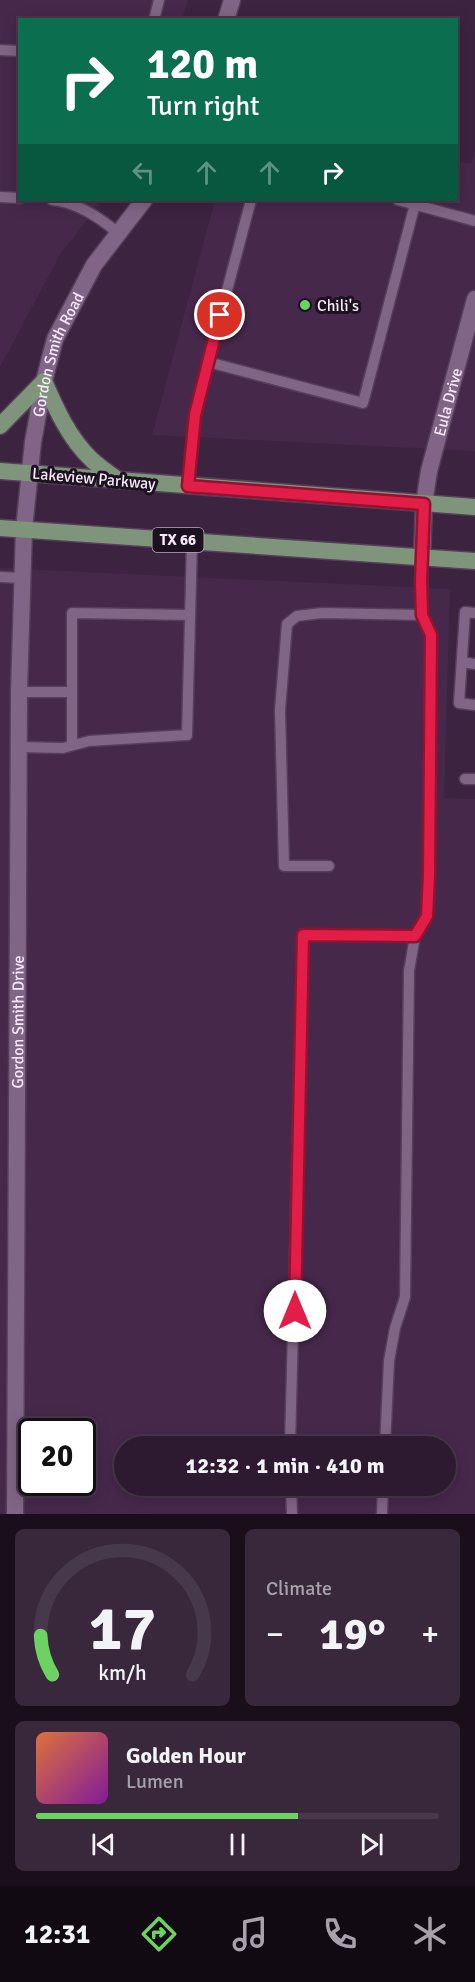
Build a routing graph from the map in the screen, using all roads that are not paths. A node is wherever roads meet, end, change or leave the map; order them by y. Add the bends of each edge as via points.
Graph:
1 (159, 0) edge
2 (232, 0) edge
3 (154, 18) edge
4 (227, 18) edge
5 (0, 50) edge
6 (18, 51) edge
7 (0, 197) edge
8 (18, 198) edge
9 (56, 201) edge
10 (143, 201) edge
11 (251, 201) edge
12 (402, 201) edge
13 (415, 204) junction
14 (475, 221) edge
15 (117, 233) junction
16 (475, 299) edge
17 (207, 362) junction
18 (44, 381) junction
19 (0, 426) edge
20 (0, 471) edge
21 (30, 473) junction
22 (118, 480) junction
23 (188, 486) junction
24 (424, 504) junction
25 (475, 507) edge
26 (0, 528) edge
27 (24, 529) junction
28 (192, 542) junction
29 (422, 559) junction
30 (475, 561) edge
31 (0, 577) edge
32 (22, 578) junction
33 (475, 613) edge
34 (190, 615) junction
35 (422, 615) junction
36 (463, 635) junction
37 (475, 636) edge
38 (475, 652) edge
39 (462, 657) junction
40 (475, 664) edge
41 (20, 692) junction
42 (72, 692) junction
43 (475, 705) edge
44 (72, 745) junction
45 (19, 747) junction
46 (329, 866) dead end
47 (415, 936) junction
48 (290, 1436) edge
49 (385, 1436) edge
50 (291, 1496) edge
51 (383, 1496) edge
52 (15, 1514) edge
53 (292, 1514) edge
54 (382, 1514) edge

1 - 3 lane
2 - 4 street
5 - 6 lane
7 - 8 lane
9 - 15 lane via 78,207
10 - 15 street, Gordon Smith Road
11 - 17 lane
12 - 13 lane
13 - 14 lane
13 - 17 lane via 363,403
15 - 18 street, Gordon Smith Road via 94,265 55,339
16 - 24 street, Eula Drive via 429,471
17 - 23 lane via 195,415
18 - 19 main road
18 - 21 street, Gordon Smith Road
18 - 22 main road via 78,445
20 - 21 main road, Lakeview Parkway
21 - 22 main road, Lakeview Parkway
21 - 27 street, Gordon Smith Road
22 - 23 main road, Lakeview Parkway
23 - 24 main road, Lakeview Parkway
24 - 25 main road, Lakeview Parkway
24 - 29 street, Eula Drive
26 - 27 main road, TX 66
27 - 28 main road, TX 66
27 - 32 street, Gordon Smith Drive
28 - 29 main road, TX 66
28 - 34 lane
29 - 30 main road, TX 66
29 - 35 lane
31 - 32 lane
32 - 41 street, Gordon Smith Drive
33 - 36 lane via 465,612
34 - 42 lane via 72,613
34 - 44 lane via 187,735
35 - 46 lane via 322,613 297,616 287,624 280,710 284,866
35 - 47 lane via 431,635 429,876 427,916
36 - 37 lane
36 - 39 lane
38 - 39 lane
39 - 40 lane
39 - 43 lane via 459,703
41 - 42 lane
41 - 45 street, Gordon Smith Drive
42 - 44 lane
44 - 45 lane
45 - 52 street, Gordon Smith Drive
47 - 48 lane via 303,935
47 - 49 lane via 409,971 405,1297 389,1361
50 - 53 lane
51 - 54 lane

